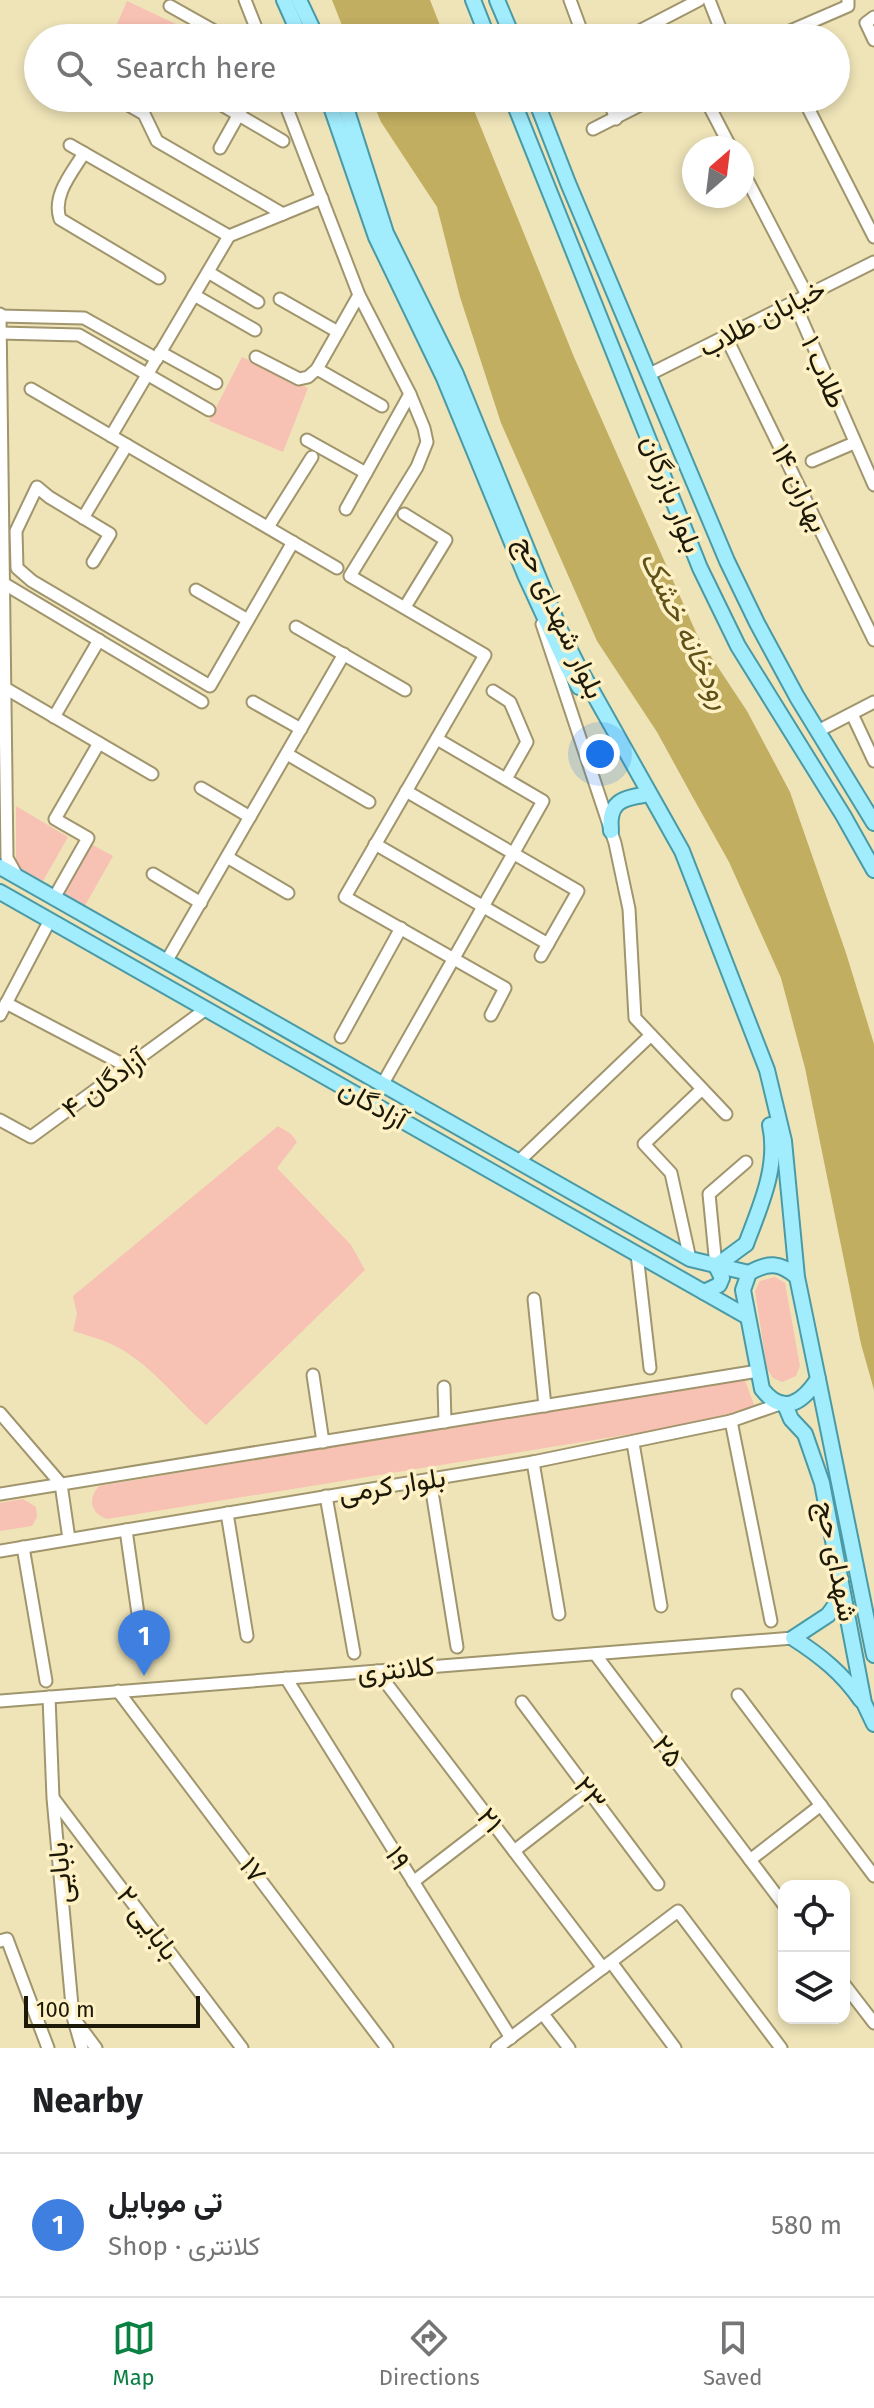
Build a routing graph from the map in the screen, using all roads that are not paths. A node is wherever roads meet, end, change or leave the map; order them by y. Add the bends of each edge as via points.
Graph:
1 (245, 0) edge
2 (284, 0) edge
3 (299, 0) edge
4 (473, 0) edge
5 (497, 0) edge
6 (570, 0) edge
7 (699, 0) edge
8 (709, 0) edge
9 (848, 0) edge
10 (170, 6) dead end
11 (870, 20) edge
12 (202, 24) edge
13 (254, 24) edge
14 (295, 24) edge
15 (310, 24) edge
16 (483, 24) edge
17 (507, 24) edge
18 (579, 24) edge
19 (653, 24) edge
20 (718, 24) edge
21 (806, 24) edge
22 (874, 40) edge
23 (140, 112) edge
24 (234, 112) edge
25 (288, 112) edge
26 (333, 112) edge
27 (347, 112) edge
28 (518, 112) edge
29 (540, 112) edge
30 (613, 112) edge
31 (629, 112) edge
32 (712, 112) edge
33 (810, 112) edge
34 (238, 114) junction
35 (616, 119) junction
36 (593, 129) dead end
37 (725, 136) edge
38 (283, 141) dead end
39 (70, 145) dead end
40 (220, 148) dead end
41 (84, 153) junction
42 (754, 193) edge
43 (322, 198) junction
44 (283, 214) junction
45 (229, 236) junction
46 (874, 237) edge
47 (874, 262) edge
48 (208, 272) junction
49 (159, 278) dead end
50 (194, 295) junction
51 (359, 295) junction
52 (807, 295) junction
53 (280, 299) dead end
54 (258, 302) dead end
55 (794, 302) junction
56 (0, 315) edge
57 (255, 330) dead end
58 (338, 332) junction
59 (0, 333) edge
60 (726, 337) junction
61 (158, 356) junction
62 (256, 357) dead end
63 (317, 369) junction
64 (148, 374) junction
65 (650, 374) junction
66 (216, 383) dead end
67 (31, 389) dead end
68 (410, 394) junction
69 (382, 406) dead end
70 (209, 410) dead end
71 (111, 436) junction
72 (307, 440) dead end
73 (854, 443) junction
74 (127, 445) junction
75 (312, 457) dead end
76 (812, 461) dead end
77 (366, 473) junction
78 (874, 485) edge
79 (346, 509) dead end
80 (404, 514) dead end
81 (83, 518) junction
82 (268, 527) junction
83 (293, 542) junction
84 (93, 562) dead end
85 (337, 568) dead end
86 (526, 577) junction
87 (3, 583) junction
88 (196, 590) dead end
89 (405, 607) junction
90 (248, 620) junction
91 (296, 627) dead end
92 (99, 640) junction
93 (874, 640) edge
94 (344, 654) junction
95 (5, 688) junction
96 (405, 690) dead end
97 (493, 691) dead end
98 (202, 702) dead end
99 (253, 702) dead end
100 (874, 702) edge
101 (852, 714) junction
102 (54, 717) junction
103 (301, 729) junction
104 (818, 731) junction
105 (437, 739) junction
106 (99, 743) junction
107 (287, 754) junction
108 (874, 761) edge
109 (152, 774) dead end
110 (506, 779) junction
111 (201, 788) dead end
112 (406, 791) junction
113 (644, 795) junction
114 (369, 802) dead end
115 (250, 817) junction
116 (874, 823) edge
117 (3, 826) edge
118 (611, 831) junction
119 (375, 844) junction
120 (513, 854) junction
121 (227, 857) junction
122 (0, 867) edge
123 (874, 870) edge
124 (153, 874) dead end
125 (17, 877) junction
126 (0, 892) edge
127 (288, 893) dead end
128 (54, 898) junction
129 (201, 903) junction
130 (483, 907) junction
131 (50, 920) junction
132 (401, 928) junction
133 (548, 944) junction
134 (541, 956) dead end
135 (454, 958) junction
136 (166, 962) junction
137 (3, 1009) edge
138 (206, 1009) junction
139 (491, 1015) dead end
140 (264, 1018) junction
141 (651, 1035) junction
142 (254, 1036) junction
143 (341, 1037) dead end
144 (128, 1067) junction
145 (382, 1085) junction
146 (702, 1089) junction
147 (726, 1114) dead end
148 (0, 1120) edge
149 (518, 1162) junction
150 (746, 1162) dead end
151 (746, 1244) junction
152 (637, 1254) junction
153 (690, 1259) junction
154 (716, 1266) junction
155 (750, 1272) junction
156 (797, 1277) junction
157 (704, 1292) junction
158 (534, 1299) dead end
159 (746, 1316) junction
160 (650, 1368) dead end
161 (758, 1371) junction
162 (313, 1375) dead end
163 (818, 1379) junction
164 (444, 1387) dead end
165 (783, 1405) junction
166 (545, 1406) junction
167 (0, 1413) edge
168 (731, 1421) junction
169 (445, 1422) junction
170 (323, 1442) junction
171 (633, 1443) junction
172 (533, 1462) junction
173 (430, 1479) junction
174 (61, 1484) junction
175 (0, 1494) edge
176 (326, 1496) junction
177 (227, 1513) junction
178 (126, 1530) junction
179 (69, 1539) junction
180 (23, 1547) junction
181 (0, 1551) edge
182 (842, 1596) junction
183 (661, 1606) dead end
184 (559, 1614) dead end
185 (771, 1621) dead end
186 (247, 1636) dead end
187 (793, 1638) junction
188 (457, 1647) dead end
189 (143, 1649) dead end
190 (354, 1653) dead end
191 (595, 1654) junction
192 (874, 1655) edge
193 (377, 1671) junction
194 (286, 1678) junction
195 (46, 1681) dead end
196 (118, 1691) junction
197 (738, 1695) dead end
198 (49, 1697) junction
199 (0, 1701) edge
200 (522, 1702) dead end
201 (864, 1703) junction
202 (874, 1724) edge
203 (590, 1792) junction
204 (53, 1798) junction
205 (821, 1805) junction
206 (491, 1822) junction
207 (514, 1851) junction
208 (750, 1860) junction
209 (874, 1876) edge
210 (413, 1882) junction
211 (658, 1884) dead end
212 (778, 1897) edge
213 (0, 1941) edge
214 (607, 1965) junction
215 (850, 1992) edge
216 (543, 2014) junction
217 (73, 2017) junction
218 (874, 2023) edge
219 (504, 2044) edge
220 (48, 2048) edge
221 (82, 2048) edge
222 (96, 2048) edge
223 (242, 2048) edge
224 (387, 2048) edge
225 (569, 2048) edge
226 (675, 2048) edge
227 (781, 2048) edge

1 - 13 street
2 - 14 main road
3 - 15 main road
4 - 16 main road
5 - 17 main road
6 - 18 street
7 - 19 street
8 - 20 street
9 - 21 street via 848,6
10 - 12 street
11 - 22 street
23 - 44 street via 157,141
24 - 34 street
25 - 43 street
26 - 86 main road, بلوار شهدای حج via 376,237 444,378
27 - 156 main road, بلوار شهدای حج via 386,233 455,372 560,630 670,827 712,925 767,1070 784,1141
28 - 123 main road, بلوار بازرگان via 700,568 738,646
29 - 65 main road, بلوار بازرگان
30 - 35 street
31 - 35 street
32 - 37 street
33 - 46 street
34 - 38 street
34 - 40 street
35 - 36 street
39 - 41 street
41 - 45 street
41 - 49 street via 59,195 60,219
42 - 52 street
43 - 44 street
43 - 51 street
44 - 45 street
45 - 48 street
47 - 52 street, خیابان طلاب
48 - 50 street
48 - 54 street
50 - 57 street
50 - 61 street
51 - 58 street
51 - 68 street
52 - 55 street, خیابان طلاب
53 - 58 street
55 - 60 street, خیابان طلاب
55 - 73 street, طلاب ۱
56 - 59 street
56 - 61 street via 84,318
58 - 63 street
59 - 64 street via 79,335
59 - 87 street
60 - 65 street, خیابان طلاب
60 - 93 street, بهاران ۱۴
61 - 64 street
61 - 66 street
62 - 63 street via 299,379
63 - 69 street
64 - 70 street
64 - 71 street
65 - 104 main road, بلوار بازرگان via 733,574
67 - 71 street
68 - 77 street
68 - 89 street via 424,428 425,452 350,576
71 - 74 street
72 - 77 street
73 - 76 street
73 - 78 street, طلاب ۱
74 - 81 street
74 - 82 street
75 - 82 street
77 - 79 street
80 - 89 street via 446,540
81 - 84 street via 110,534
81 - 90 street via 37,487 16,531 17,568 210,686
82 - 83 street
83 - 85 street
83 - 90 street
86 - 113 main road, بلوار شهدای حج via 568,668
86 - 118 street
87 - 92 street
87 - 95 street
88 - 90 street
89 - 105 street via 485,655
91 - 94 street
92 - 98 street
92 - 102 street
94 - 96 street
94 - 103 street
95 - 102 street
95 - 117 street
97 - 110 street via 510,702 527,742
99 - 103 street
100 - 101 street
101 - 104 street
101 - 108 street
102 - 106 street
103 - 107 street
104 - 116 main road, بلوار بازرگان
105 - 110 street
105 - 112 street
106 - 109 street
106 - 128 street via 55,819 88,838
107 - 114 street
107 - 115 street
110 - 120 street via 543,801
111 - 115 street
112 - 119 street
112 - 120 street
113 - 118 main road via 615,805
113 - 151 main road, بلوار شهدای حج via 671,845 710,944 758,1074 774,1144 765,1195
115 - 121 street
117 - 125 street via 7,858
118 - 141 street via 629,909 635,1018
119 - 130 street
119 - 132 street via 345,897
120 - 130 street
120 - 133 street via 578,891
121 - 127 street
121 - 129 street
122 - 125 main road, آزادگان
124 - 129 street
125 - 128 main road, آزادگان
126 - 131 main road, آزادگان
128 - 136 main road, آزادگان
129 - 136 street
130 - 133 street
130 - 135 street
131 - 137 street
131 - 138 main road, آزادگان
132 - 135 street
132 - 143 street
133 - 134 street
135 - 139 street via 505,988
135 - 145 street
136 - 140 main road, آزادگان
137 - 144 street
138 - 142 main road, آزادگان
138 - 144 street, آزادگان ۴
140 - 142 main road
140 - 145 main road, آزادگان
141 - 146 street
141 - 149 street
142 - 152 main road, آزادگان
144 - 148 street, آزادگان ۴ via 31,1137
145 - 149 main road, آزادگان
146 - 147 street
146 - 153 street via 644,1144 671,1173
149 - 153 main road, آزادگان
150 - 154 street via 709,1194
151 - 154 main road
151 - 155 main road, شهدای حج
152 - 157 main road, آزادگان
152 - 160 street
153 - 154 main road, آزادگان
154 - 155 main road, آزادگان
154 - 157 main road via 722,1278 719,1285
155 - 156 main road, آزادگان via 775,1264
155 - 159 main road, شهدای حج via 743,1290
156 - 163 main road, بلوار شهدای حج
157 - 159 main road, آزادگان
158 - 166 street
159 - 161 main road, شهدای حج
161 - 165 main road, شهدای حج via 762,1389
161 - 166 street, بلوار کرمی
162 - 170 street
163 - 165 main road via 797,1402
163 - 192 main road, شهدای حج
164 - 169 street
165 - 168 street, بلوار کرمی
165 - 182 main road, شهدای حج via 805,1434 822,1483
166 - 169 street, بلوار کرمی
167 - 174 street
168 - 171 street, بلوار کرمی
168 - 185 street
169 - 170 street, بلوار کرمی
170 - 174 street, بلوار کرمی
171 - 172 street, بلوار کرمی
171 - 183 street
172 - 173 street, بلوار کرمی
172 - 184 street
173 - 176 street, بلوار کرمی
173 - 188 street
174 - 175 street, بلوار کرمی
174 - 179 street
176 - 177 street, بلوار کرمی
176 - 190 street
177 - 178 street, بلوار کرمی
177 - 186 street
178 - 179 street, بلوار کرمی
178 - 189 street
179 - 180 street, بلوار کرمی
180 - 181 street, بلوار کرمی
180 - 195 street
182 - 187 main road via 828,1615
182 - 201 main road, شهدای حج
187 - 191 street, کلانتری
187 - 201 main road via 844,1676
191 - 193 street, کلانتری
191 - 208 street, ۲۵
193 - 194 street, کلانتری
193 - 206 street, ۲۱
194 - 196 street, کلانتری
194 - 210 street, ۱۹
196 - 198 street, کلانتری
196 - 224 street, ۱۷
197 - 205 street
198 - 199 street, کلانتری
198 - 204 street, بابایی
200 - 203 street, ۲۳
201 - 202 main road, شهدای حج
203 - 207 street
203 - 211 street, ۲۳
204 - 217 street, بابایی
204 - 223 street, بابایی ۲
205 - 208 street
205 - 209 street
206 - 207 street, ۲۱
206 - 210 street
207 - 214 street, ۲۱
208 - 212 street, ۲۵
210 - 219 street, ۱۹
213 - 220 street via 7,1939
214 - 216 street
214 - 226 street, ۲۱
214 - 227 street via 678,1911
215 - 218 street
216 - 219 street
216 - 225 street
217 - 221 street, بابایی
217 - 222 street

